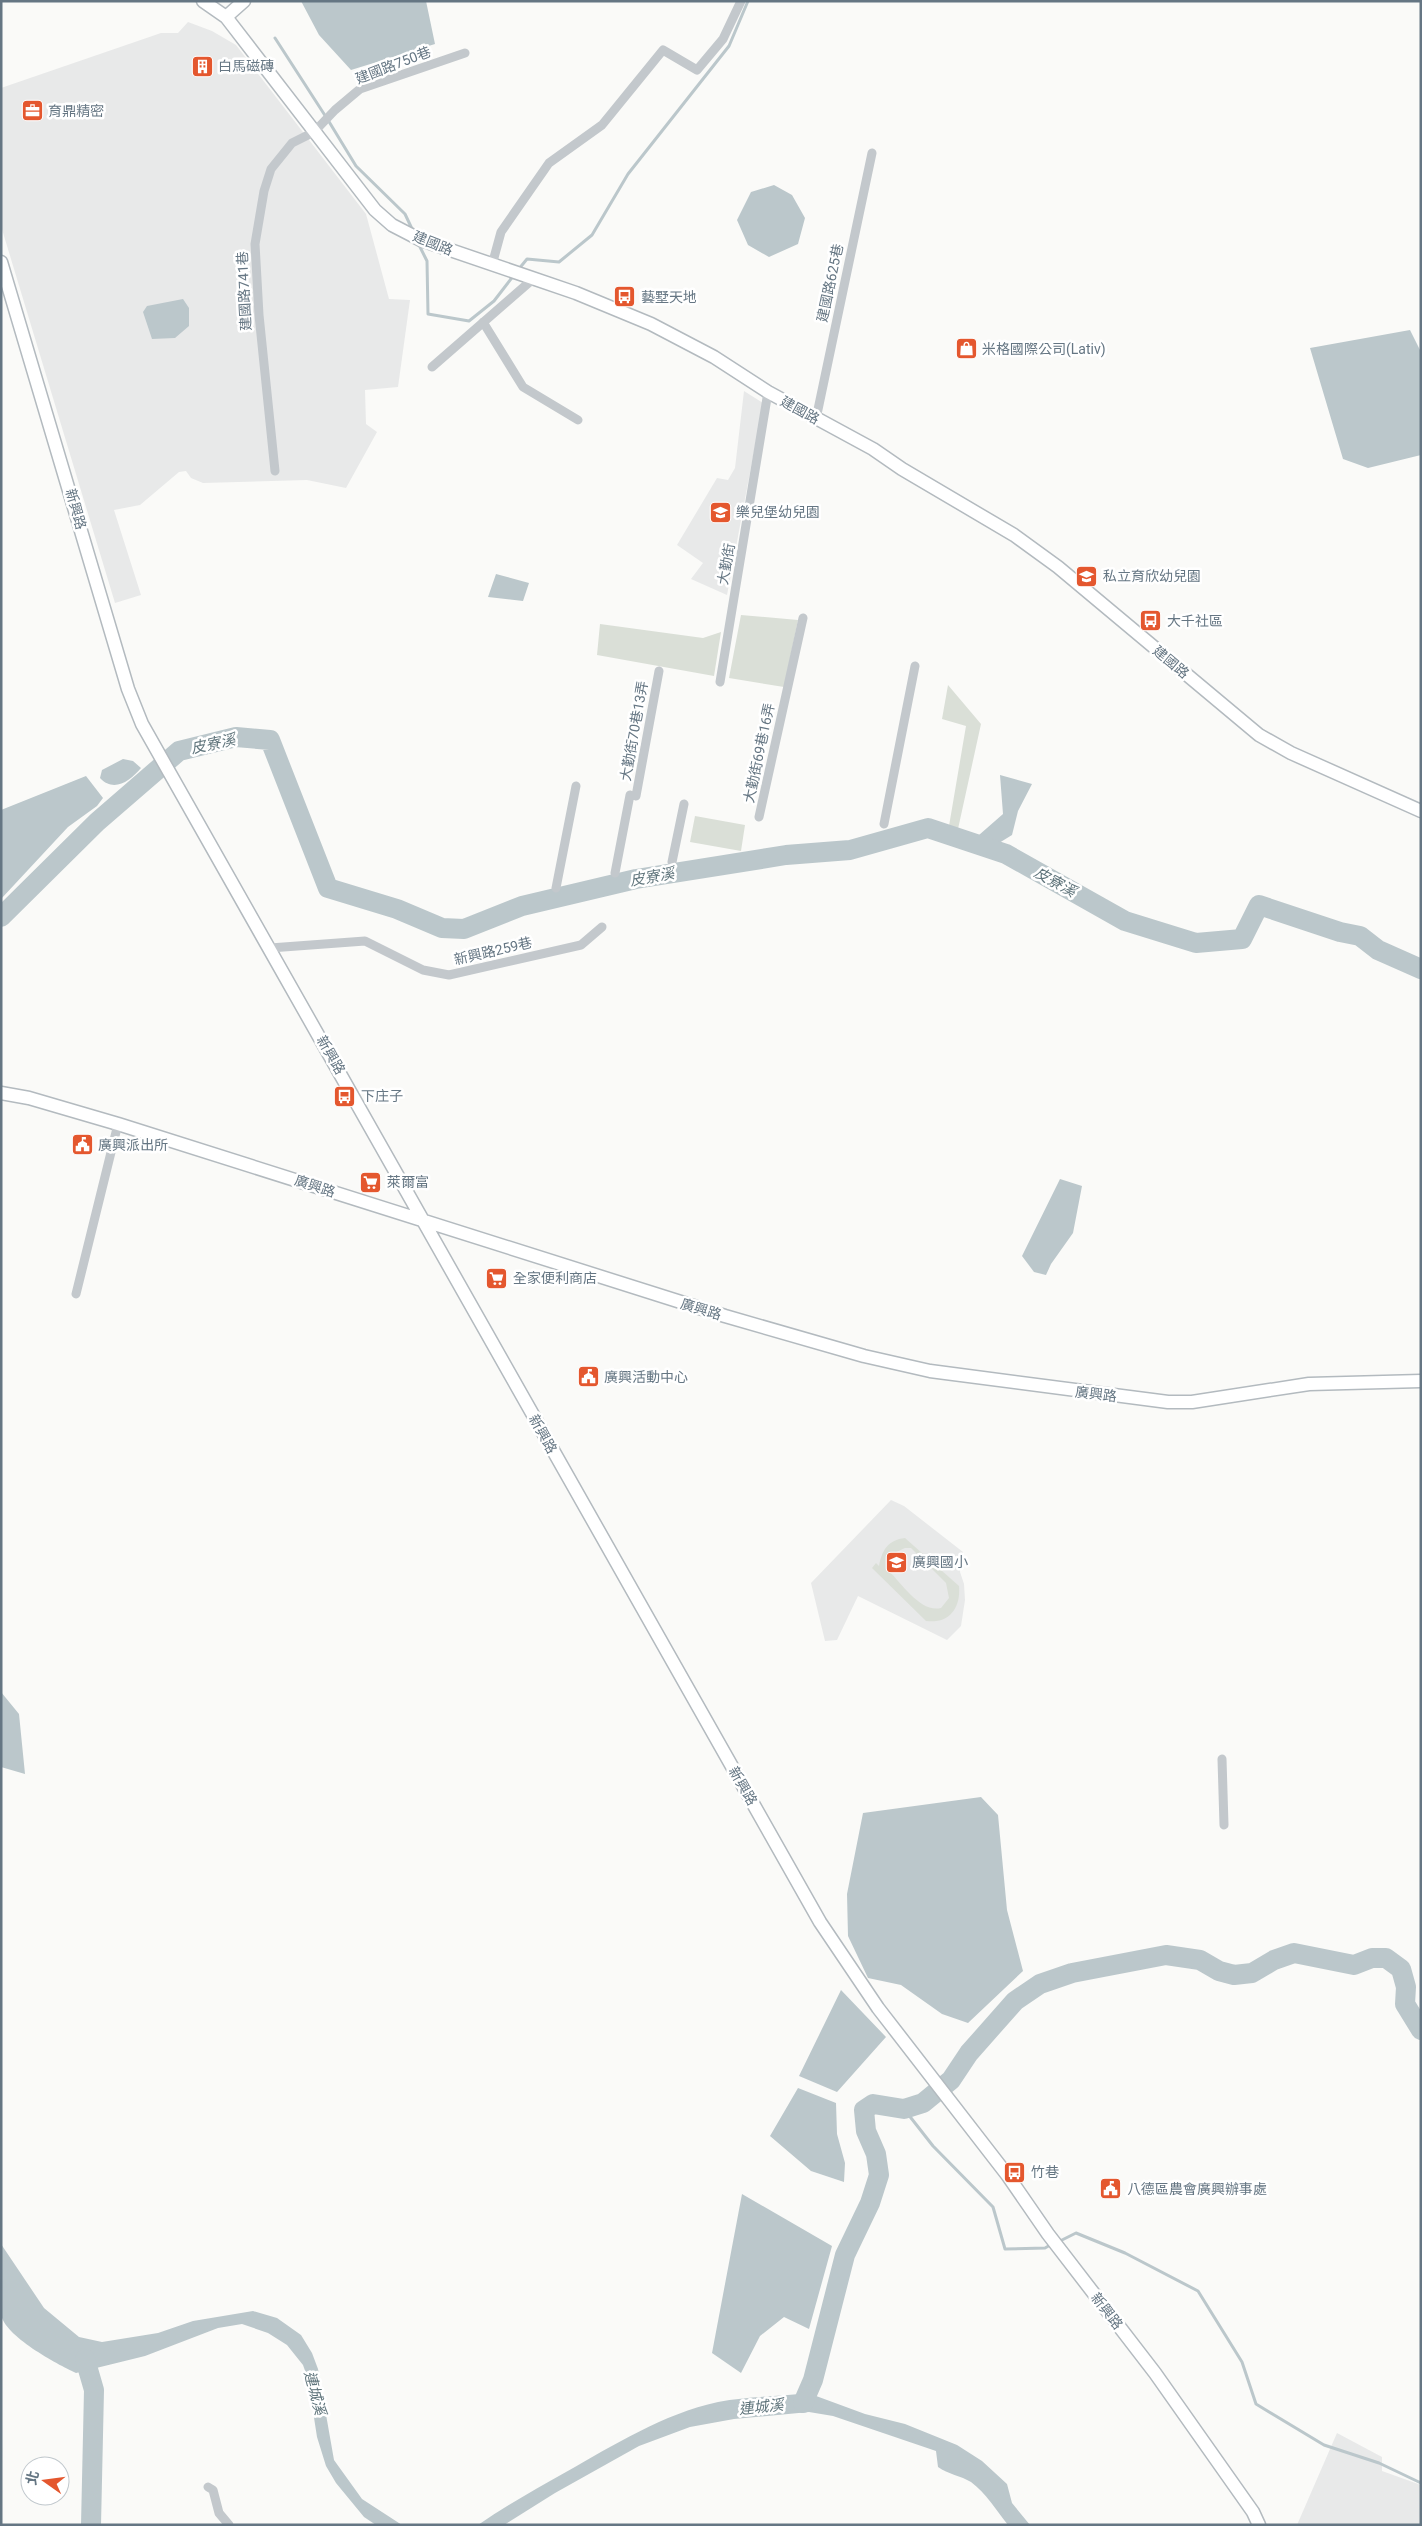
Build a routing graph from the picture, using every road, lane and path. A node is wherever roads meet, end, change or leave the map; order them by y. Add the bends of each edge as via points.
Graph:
1 (204, 1) edge
2 (244, 1) edge
3 (741, 1) edge
4 (226, 17) junction
5 (465, 53) dead end
6 (314, 132) junction
7 (872, 153) dead end
8 (1, 262) edge
9 (492, 265) junction
10 (522, 275) junction
11 (483, 322) junction
12 (432, 367) dead end
13 (768, 392) junction
14 (816, 419) junction
15 (578, 420) dead end
16 (275, 471) dead end
17 (803, 618) dead end
18 (915, 666) dead end
19 (659, 671) dead end
20 (720, 682) dead end
21 (576, 786) dead end
22 (684, 804) dead end
23 (1421, 811) edge
24 (759, 817) dead end
25 (884, 824) dead end
26 (672, 862) dead end
27 (615, 873) dead end
28 (556, 888) dead end
29 (602, 927) dead end
30 (270, 948) junction
31 (1, 1093) edge
32 (118, 1124) junction
33 (423, 1222) junction
34 (76, 1294) dead end
35 (1421, 1380) edge
36 (1222, 1760) dead end
37 (1224, 1825) dead end
38 (208, 2487) dead end
39 (229, 2525) edge
40 (1259, 2525) edge

1 - 4 street, 建國路
2 - 4 street
3 - 9 street via 723,40 697,70 663,50 602,125 549,163 501,232
4 - 6 street, 建國路
5 - 6 street, 建國路750巷 via 360,89
6 - 9 street, 建國路 via 375,210 392,225 415,237
6 - 16 street, 建國路741巷 via 292,143 271,169 255,244
7 - 14 street, 建國路625巷
8 - 30 street, 新興路 via 128,689 142,724
9 - 10 street, 建國路
10 - 11 street
10 - 13 street, 建國路 via 651,324 714,357
11 - 12 street
11 - 15 street via 523,387
13 - 14 street, 建國路
13 - 20 street, 大勤街
14 - 23 street, 建國路 via 873,449 1014,535 1058,567 1259,735 1291,753
17 - 24 street, 大勤街69巷16弄
18 - 25 street
19 - 27 street, 大勤街70巷13弄
21 - 28 street
22 - 26 street
29 - 30 street, 新興路259巷 via 581,945 449,975 423,970 365,941
30 - 33 street, 新興路
31 - 32 street, 廣興路
32 - 33 street, 廣興路
32 - 34 street
33 - 35 street, 廣興路 via 725,1316 864,1356 930,1371 1168,1402 1192,1402 1309,1384
33 - 40 street, 新興路 via 820,1922 854,1975 1155,2372
36 - 37 street
38 - 39 street via 213,2490 219,2513

